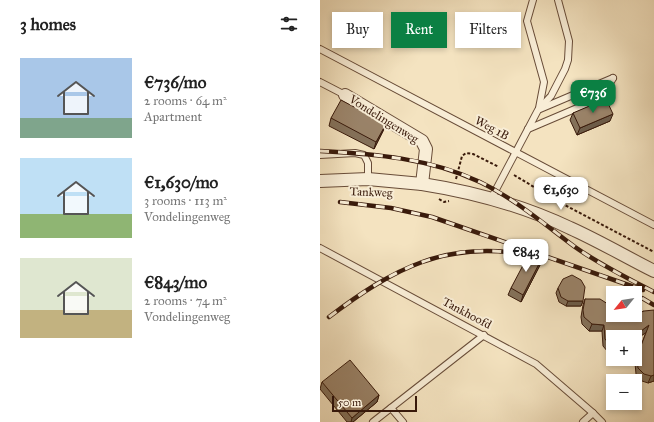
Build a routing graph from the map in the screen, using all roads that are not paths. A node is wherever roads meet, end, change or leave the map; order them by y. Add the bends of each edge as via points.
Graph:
1 (533, 0) edge
2 (558, 0) edge
3 (320, 50) edge
4 (320, 82) edge
5 (345, 95) joint
6 (538, 110) junction
7 (528, 129) junction
8 (516, 152) junction
9 (320, 155) edge
10 (368, 179) junction
11 (320, 181) edge
12 (422, 184) junction
13 (491, 199) junction
14 (654, 225) edge
15 (320, 248) edge
16 (654, 271) edge
17 (484, 335) junction
18 (391, 408) junction
19 (593, 414) junction
20 (373, 422) edge
21 (403, 422) edge
22 (583, 422) edge
23 (602, 422) edge

1 - 6 lane via 527,21 544,82
2 - 6 lane via 570,41 568,60 551,96
3 - 8 lane, Weg 1B
4 - 5 lane
5 - 12 street, Vondelingenweg via 422,141 426,149
6 - 7 lane
6 - 7 lane via 613,78 603,97
7 - 8 lane
8 - 13 lane
8 - 14 lane, Weg 1B
9 - 10 lane via 360,153 368,163
10 - 11 street, Tankweg
10 - 12 street, Tankweg
12 - 13 street
13 - 16 street via 570,228
15 - 17 lane, Tankhoofd
17 - 18 lane
17 - 19 lane, Tankhoofd via 536,364
18 - 20 lane
18 - 21 lane
19 - 22 lane
19 - 23 lane, Tankhoofd

